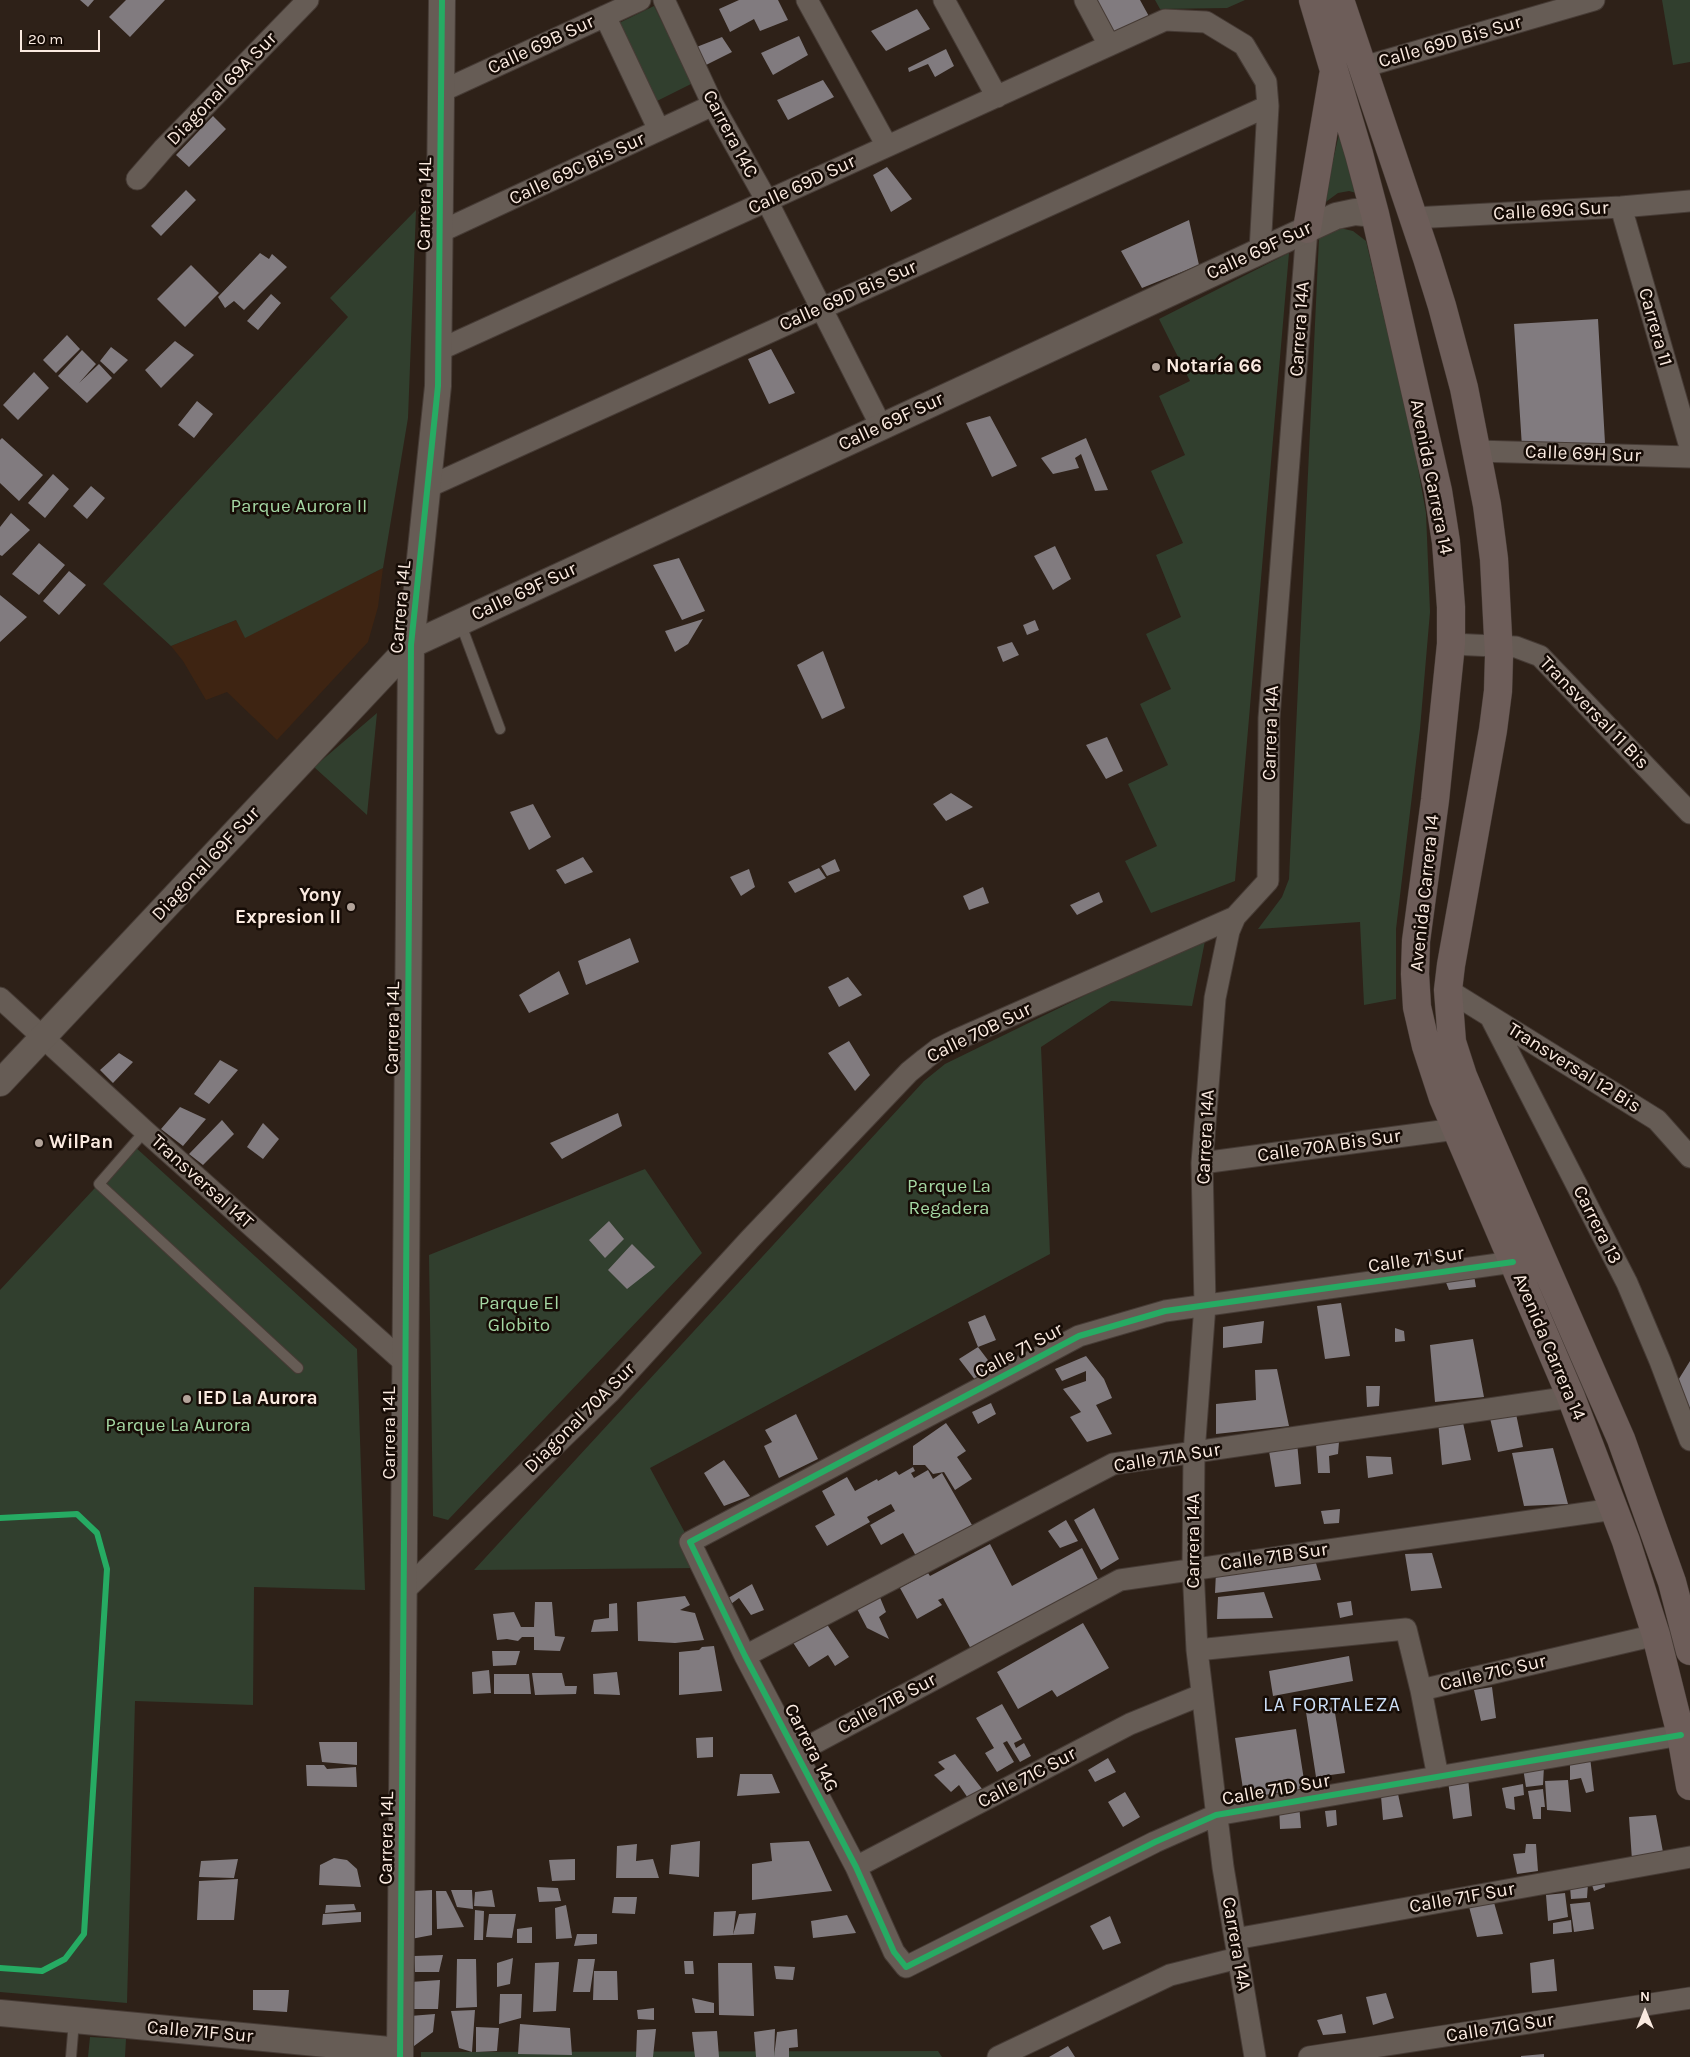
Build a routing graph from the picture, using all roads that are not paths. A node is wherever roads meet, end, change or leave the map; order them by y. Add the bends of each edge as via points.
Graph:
1 (308, 0) edge
2 (442, 0) edge
3 (640, 0) edge
4 (664, 0) edge
5 (807, 0) edge
6 (944, 0) edge
7 (1085, 0) edge
8 (1312, 0) edge
9 (1340, 0) edge
10 (1594, 0) edge
11 (605, 16) junction
12 (1109, 45) junction
13 (1363, 67) junction
14 (1333, 72) junction
15 (442, 91) junction
16 (997, 97) junction
17 (713, 105) junction
18 (1268, 106) junction
19 (659, 130) junction
20 (887, 146) junction
21 (137, 179) dead end
22 (767, 201) junction
23 (1690, 201) edge
24 (1621, 207) junction
25 (1375, 214) junction
26 (1412, 218) junction
27 (1307, 229) junction
28 (440, 232) junction
29 (1260, 251) junction
30 (821, 308) junction
31 (439, 350) junction
32 (881, 426) junction
33 (1690, 447) edge
34 (1476, 451) junction
35 (1690, 457) edge
36 (428, 486) junction
37 (460, 622) junction
38 (1452, 644) junction
39 (411, 645) junction
40 (1498, 646) junction
41 (500, 728) dead end
42 (1690, 812) edge
43 (1235, 917) junction
44 (1448, 990) junction
45 (0, 998) edge
46 (1490, 1016) junction
47 (43, 1037) junction
48 (0, 1083) edge
49 (1456, 1129) junction
50 (146, 1131) junction
51 (1690, 1157) edge
52 (1202, 1164) junction
53 (750, 1239) joint
54 (1513, 1262) junction
55 (1204, 1305) junction
56 (405, 1363) junction
57 (298, 1368) dead end
58 (1571, 1398) junction
59 (1690, 1440) edge
60 (1194, 1453) junction
61 (1614, 1509) junction
62 (690, 1542) joint
63 (1193, 1568) junction
64 (404, 1591) junction
65 (1656, 1636) junction
66 (1197, 1650) junction
67 (1690, 1651) edge
68 (745, 1656) junction
69 (1421, 1690) junction
70 (1201, 1695) junction
71 (1681, 1735) junction
72 (796, 1753) junction
73 (1438, 1777) junction
74 (1690, 1786) edge
75 (1216, 1815) junction
76 (1690, 1857) edge
77 (856, 1867) junction
78 (1237, 1948) junction
79 (906, 1967) joint
80 (1690, 1998) edge
81 (0, 2013) edge
82 (74, 2020) junction
83 (400, 2054) edge
84 (71, 2057) edge
85 (998, 2057) edge
86 (1256, 2057) edge
87 (1309, 2057) edge

1 - 21 street, Diagonal 69A Sur
2 - 15 street, Carrera 14L
3 - 11 street, Calle 69B Sur
4 - 17 street, Carrera 14C
5 - 20 street
6 - 16 street
7 - 12 street
8 - 14 main road, Avenida Carrera 14
9 - 13 main road, Avenida Carrera 14
10 - 13 street, Calle 69D Bis Sur
11 - 15 street, Calle 69B Sur
11 - 19 street
12 - 16 street, Calle 69D Sur
12 - 18 street, Calle 69D Sur via 1165,20 1206,22 1244,45 1266,82
13 - 26 main road, Avenida Carrera 14
14 - 25 main road, Avenida Carrera 14
14 - 27 main road
15 - 28 street, Carrera 14L
16 - 20 street, Calle 69D Sur
17 - 19 street, Calle 69C Bis Sur
17 - 22 street, Carrera 14C
18 - 29 street
18 - 30 street, Calle 69D Bis Sur
19 - 28 street, Calle 69C Bis Sur
20 - 22 street, Calle 69D Sur
22 - 30 street, Carrera 14C
22 - 31 street, Calle 69D Sur
23 - 24 street, Calle 69G Sur
24 - 26 street, Calle 69G Sur
24 - 33 street, Carrera 11
25 - 27 street, Calle 69F Sur via 1350,212
25 - 38 main road, Avenida Carrera 14 via 1438,491 1449,575
26 - 34 main road, Avenida Carrera 14 via 1442,306 1464,388
27 - 29 street, Calle 69F Sur
27 - 43 street, Carrera 14A via 1269,718 1268,881
28 - 31 street, Carrera 14L
29 - 32 street, Calle 69F Sur
30 - 32 street, Carrera 14C
30 - 36 street, Calle 69D Bis Sur
31 - 36 street, Carrera 14L via 438,396
32 - 37 street, Calle 69F Sur
34 - 35 street, Calle 69H Sur
34 - 40 main road, Avenida Carrera 14 via 1493,550
36 - 39 street, Carrera 14L
37 - 39 street, Calle 69F Sur
37 - 41 lane
38 - 40 street, Transversal 11 Bis
38 - 49 main road, Avenida Carrera 14 via 1416,941 1415,974 1426,1046
39 - 47 street, Diagonal 69F Sur
39 - 56 street, Carrera 14L
40 - 42 street, Transversal 11 Bis via 1516,647 1540,656
40 - 44 main road, Avenida Carrera 14 via 1498,691 1493,730
43 - 52 street, Carrera 14A via 1215,998
43 - 53 street, Calle 70B Sur via 938,1049 909,1072
44 - 46 street, Transversal 12 Bis
44 - 67 main road, Avenida Carrera 14 via 1452,1042 1463,1076 1620,1439 1670,1574
45 - 47 street, Transversal 14T
46 - 51 street, Transversal 12 Bis via 1657,1120
46 - 59 street, Carrera 13 via 1627,1283
47 - 48 street, Diagonal 69F Sur
47 - 50 street, Transversal 14T
49 - 52 street, Calle 70A Bis Sur
49 - 54 main road, Avenida Carrera 14
50 - 56 street, Transversal 14T
50 - 57 lane via 98,1184
52 - 55 street, Carrera 14A
53 - 64 street, Diagonal 70A Sur via 610,1392
54 - 55 street, Calle 71 Sur
54 - 58 main road, Avenida Carrera 14
55 - 60 street, Carrera 14A
55 - 62 street, Calle 71 Sur via 1165,1311 1079,1336
56 - 64 street, Carrera 14L
58 - 60 street, Calle 71A Sur
58 - 61 main road, Avenida Carrera 14
60 - 63 street, Carrera 14A
60 - 68 street, Calle 71A Sur via 1113,1464
61 - 63 street, Calle 71B Sur
61 - 65 main road, Avenida Carrera 14
62 - 68 street, Carrera 14G
63 - 66 street, Carrera 14A
63 - 72 street, Calle 71B Sur via 1120,1580
64 - 83 street, Carrera 14L
65 - 69 street, Calle 71C Sur
65 - 71 main road, Avenida Carrera 14
66 - 69 street, Calle 71C Sur via 1406,1629
66 - 70 street, Carrera 14A
68 - 72 street, Carrera 14G
69 - 73 street
70 - 75 street, Carrera 14A
70 - 77 street, Calle 71C Sur via 1130,1724
71 - 73 street, Calle 71D Sur
71 - 74 main road, Avenida Carrera 14
72 - 77 street, Carrera 14G
73 - 75 street, Calle 71D Sur
75 - 78 street, Carrera 14A
75 - 79 street, Calle 71D Sur via 1155,1842
76 - 78 street, Calle 71F Sur
77 - 79 street, Carrera 14G via 894,1952
78 - 85 street, Calle 71F Sur via 1170,1975
78 - 86 street, Carrera 14A
80 - 87 street, Calle 71G Sur
81 - 82 street, Calle 71F Sur
82 - 83 street, Calle 71F Sur
82 - 84 lane

